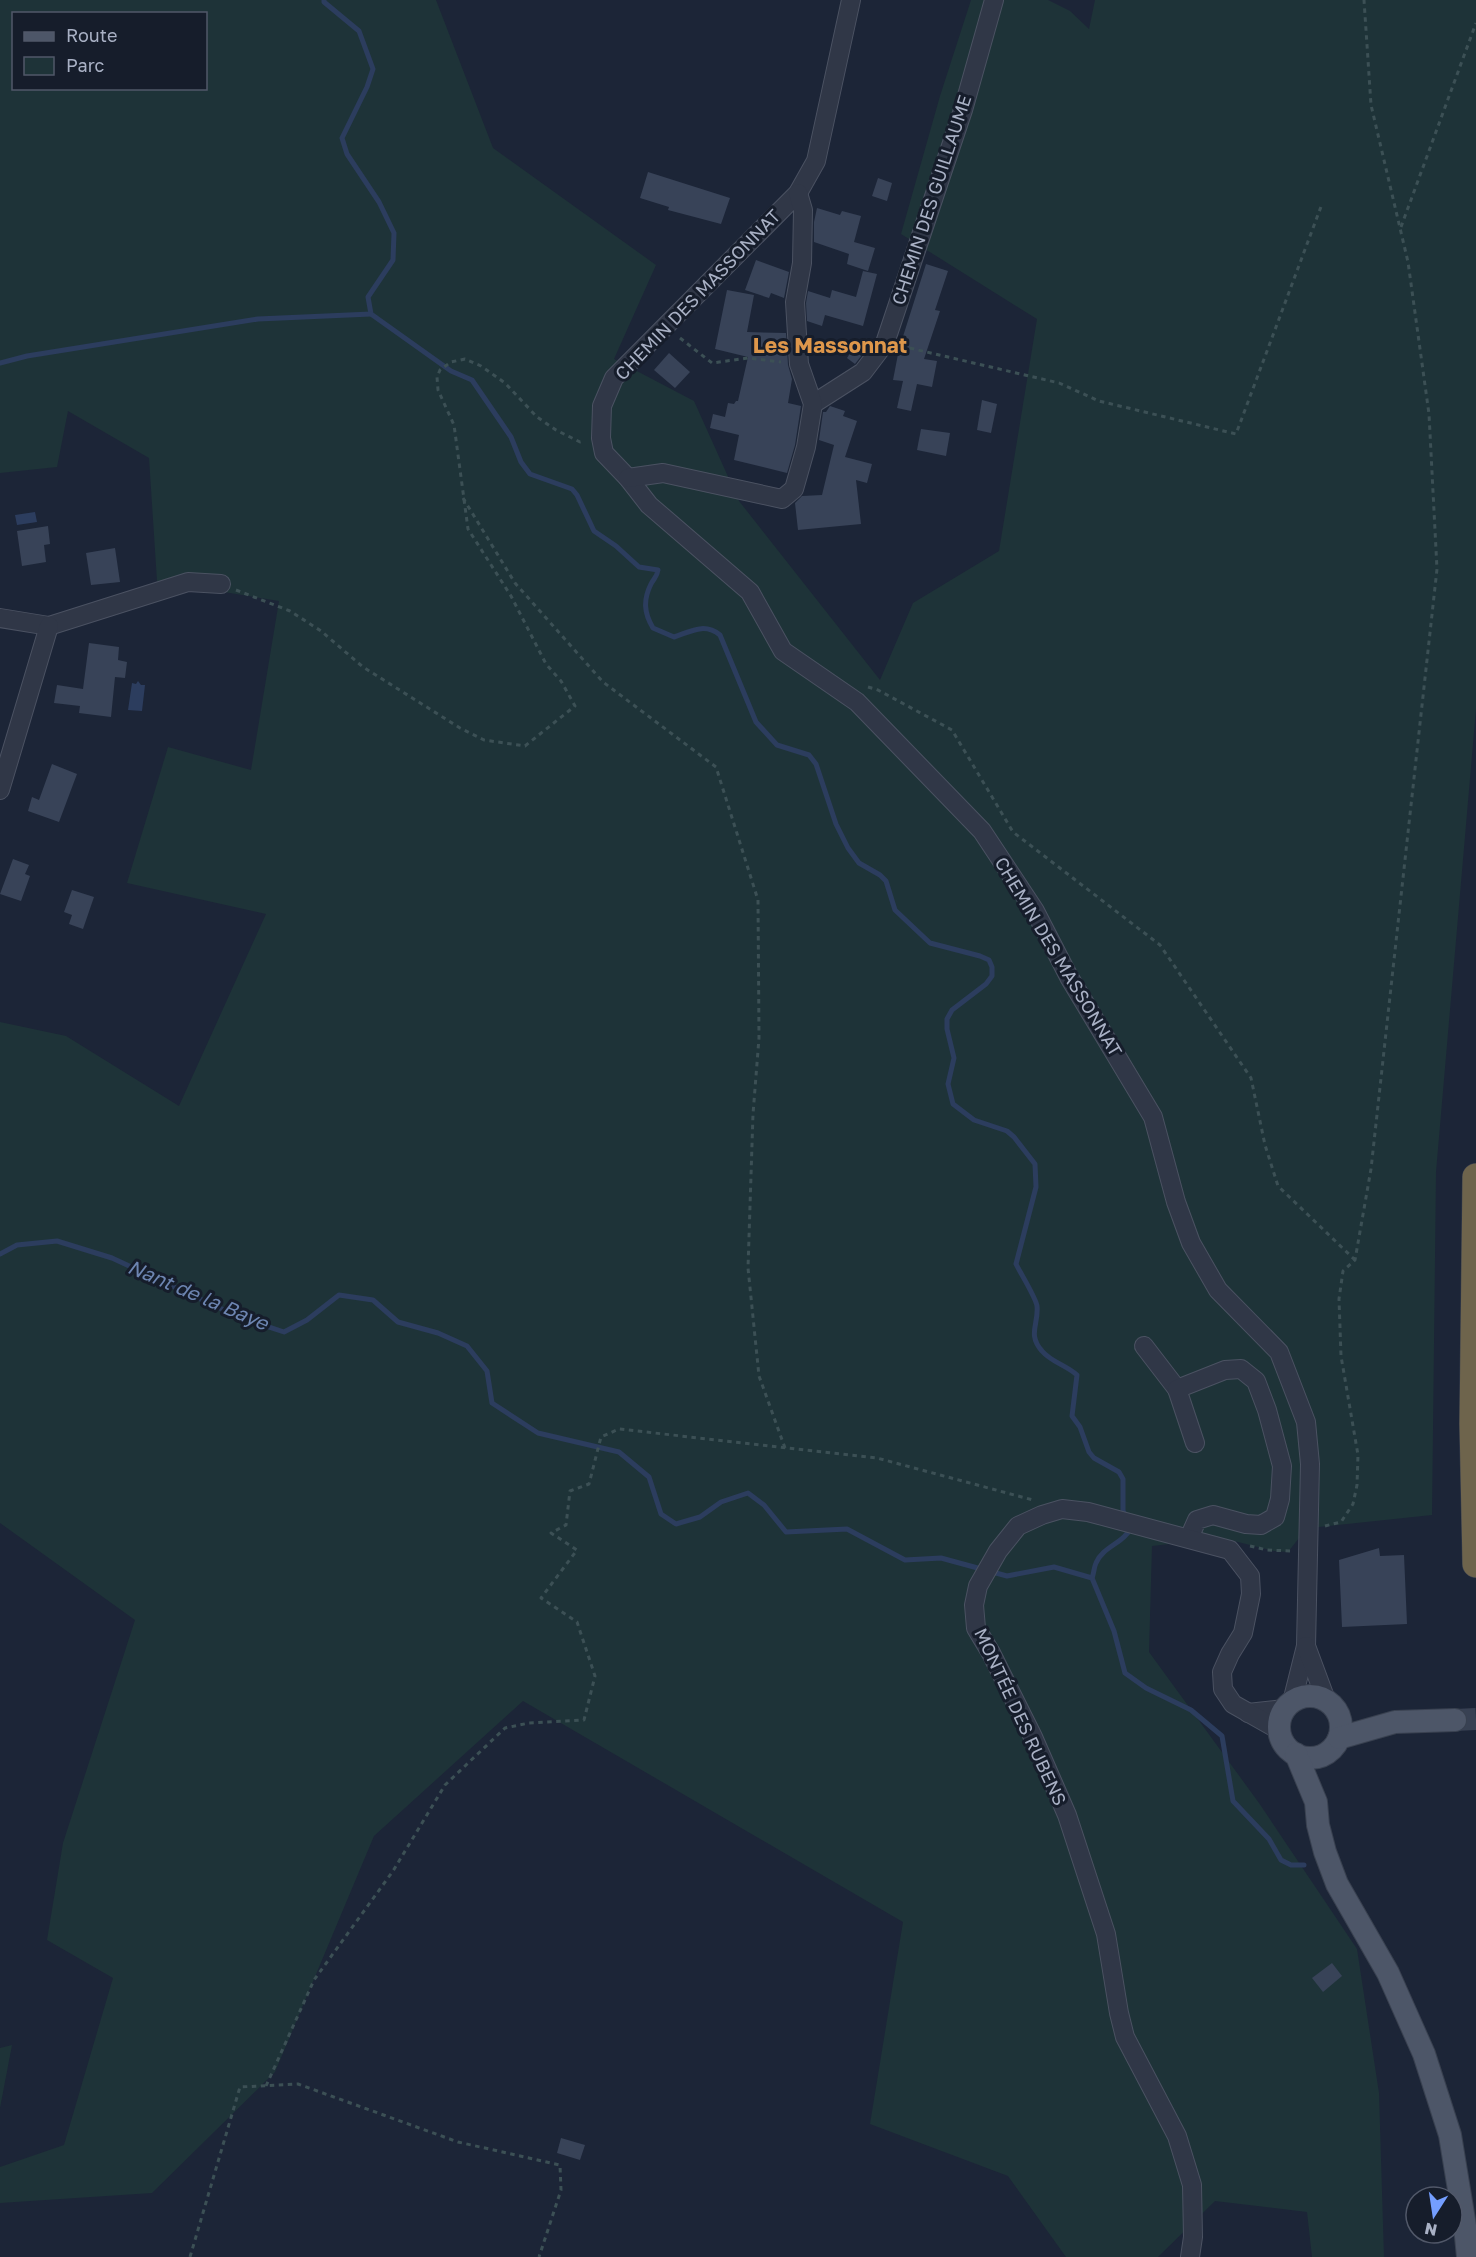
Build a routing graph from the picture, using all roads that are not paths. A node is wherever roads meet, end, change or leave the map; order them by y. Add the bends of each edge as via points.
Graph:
1 (851, 0) edge
2 (993, 0) edge
3 (798, 193) junction
4 (813, 404) junction
5 (628, 478) junction
6 (221, 584) road end
7 (0, 618) edge
8 (49, 626) junction
9 (0, 790) edge
10 (1476, 1177) edge
11 (1144, 1346) dead end
12 (1178, 1389) junction
13 (1195, 1443) dead end
14 (1189, 1538) junction
15 (1476, 1564) edge
16 (1306, 1646) junction
17 (1332, 1706) junction
18 (1285, 1714) junction
19 (1455, 1720) tunnel mouth
20 (1395, 1722) junction
21 (1335, 1744) junction
22 (1296, 1754) junction
23 (1316, 1802) junction
24 (1190, 2257) edge
25 (1468, 2257) edge

1 - 3 street, CHEMIN DES MASSONNAT via 816,161
2 - 4 street, CHEMIN DES GUILLAUME via 963,110 885,343 862,372
3 - 4 street via 803,210 802,263 795,302 799,364
3 - 5 street, CHEMIN DES MASSONNAT via 614,378 602,406 601,438 604,453
4 - 5 street via 794,489 782,499 663,473
5 - 16 street, CHEMIN DES MASSONNAT via 649,505 750,592 783,651 857,702 982,831 1035,911 1069,978 1153,1117 1191,1243 1218,1290 1279,1352 1306,1422 1310,1464
6 - 8 street via 188,582
7 - 8 street
8 - 9 street
10 - 15 highway
11 - 12 street
12 - 13 street
12 - 14 street via 1225,1370 1241,1369 1256,1381 1282,1466 1275,1516 1261,1525 1213,1515 1197,1520
14 - 18 street via 1230,1550 1250,1576 1251,1594 1243,1633 1222,1672 1223,1689 1233,1704 1248,1713
14 - 24 street, MONTÉE DES RUBENS via 1088,1512 1062,1509 1042,1515 1018,1526 998,1551 978,1586 974,1605 976,1628 1033,1737 1067,1815 1106,1934 1125,2037 1177,2136 1192,2185
16 - 17 street, CHEMIN DES MASSONNAT
16 - 18 street, CHEMIN DES MASSONNAT
17 - 18 main road via 1308,1696
17 - 20 main road
17 - 21 main road via 1341,1725
18 - 22 main road via 1286,1747
19 - 20 main road
20 - 21 main road
21 - 22 main road via 1311,1758
21 - 23 main road
22 - 23 main road
23 - 25 main road via 1318,1826 1337,1884 1388,1973 1424,2054 1450,2135

